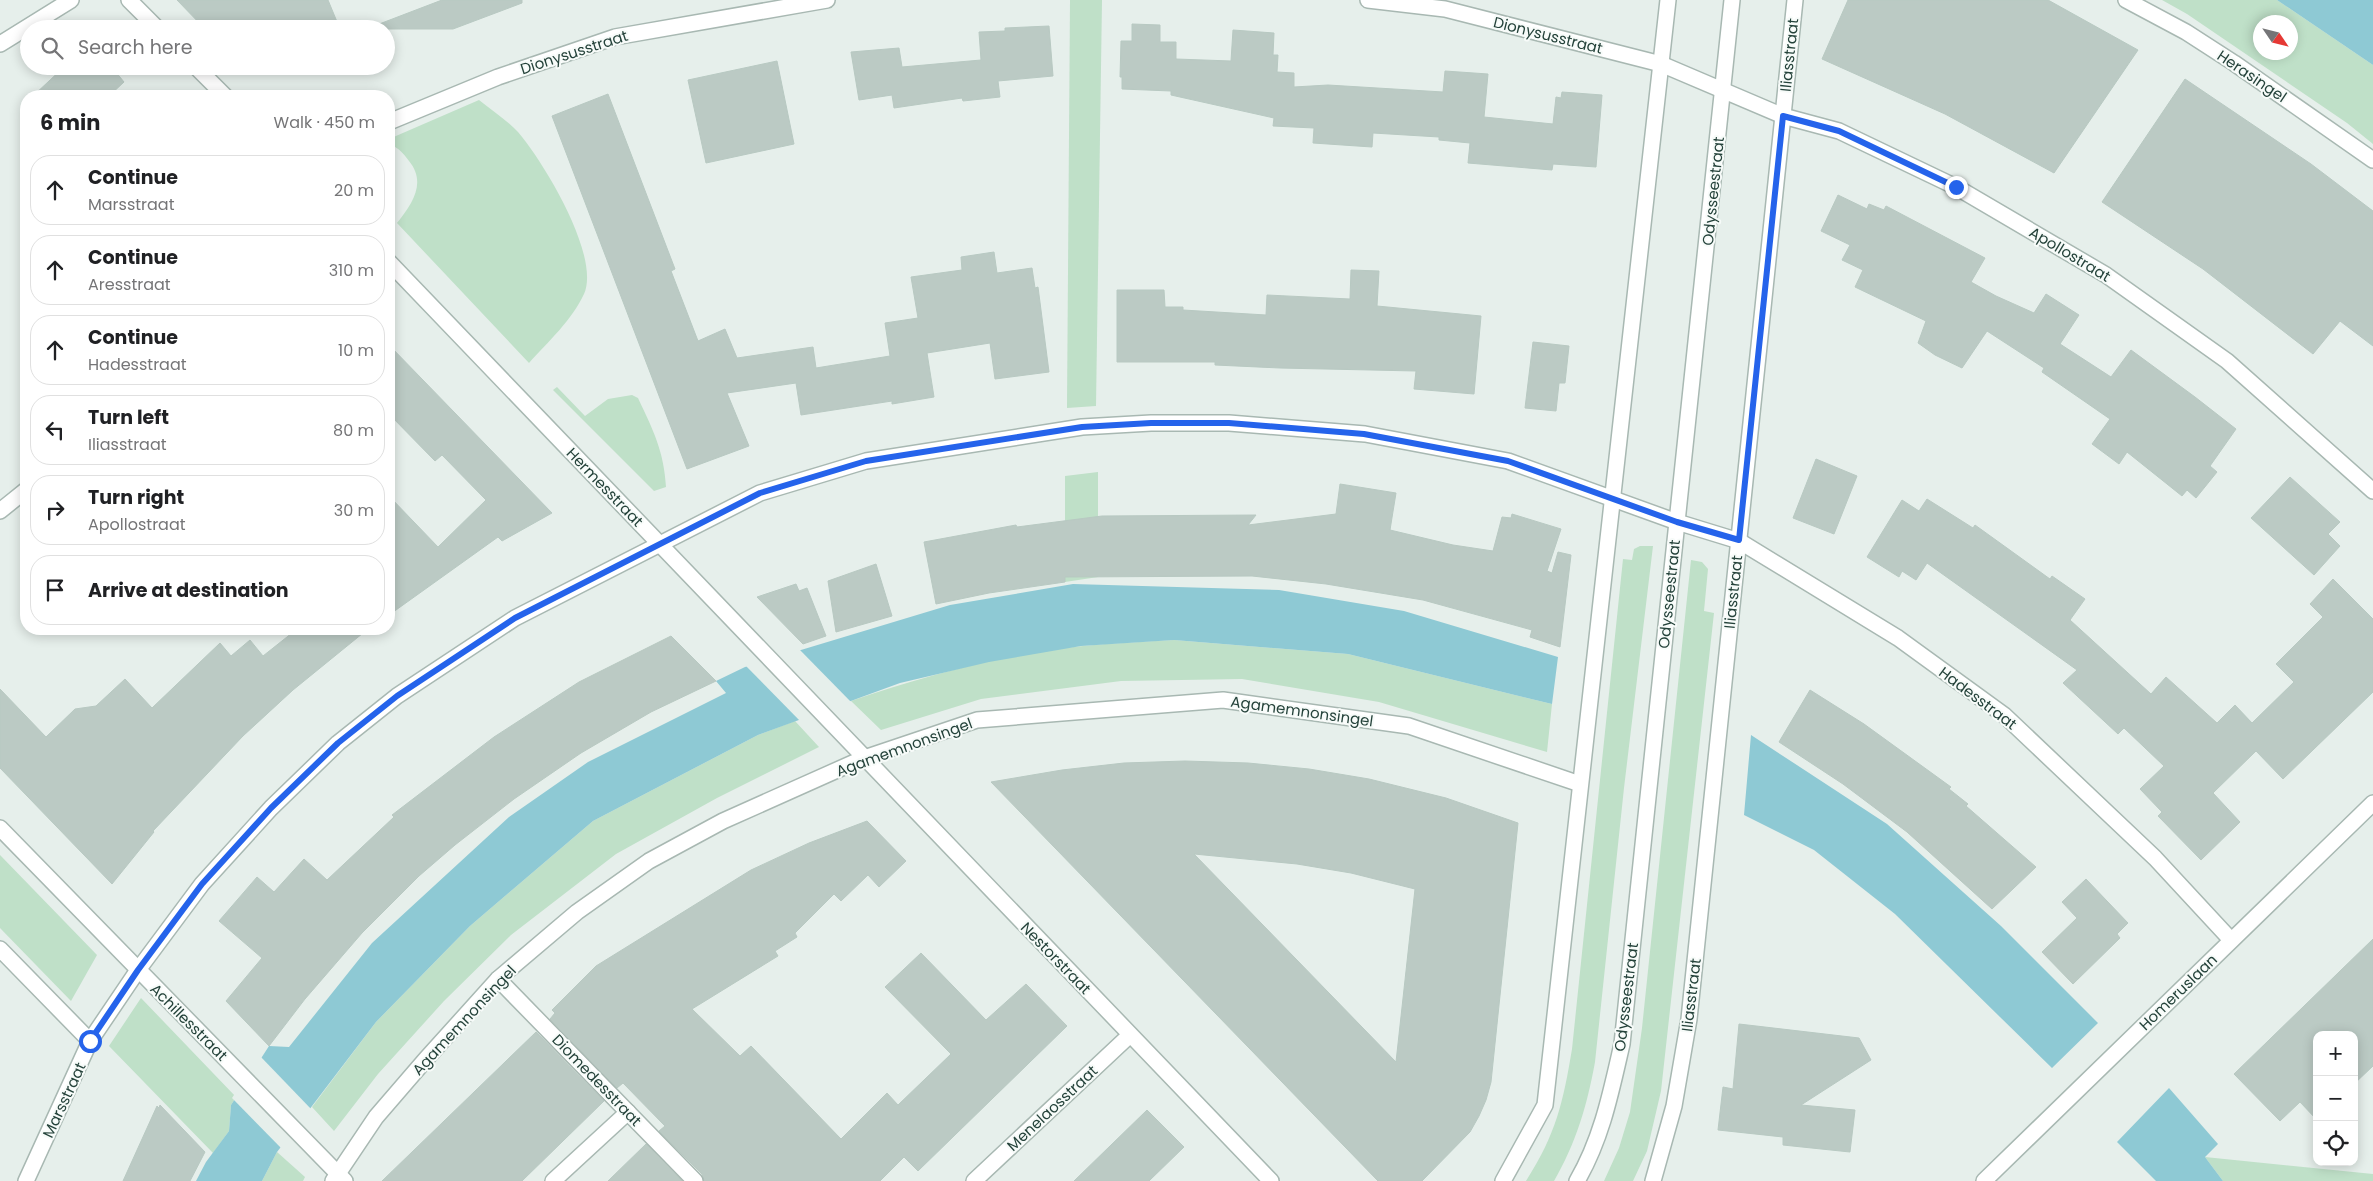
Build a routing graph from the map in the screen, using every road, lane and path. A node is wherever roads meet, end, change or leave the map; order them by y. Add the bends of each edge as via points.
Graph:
1 (71, 0) edge
2 (129, 0) edge
3 (827, 0) edge
4 (1368, 0) edge
5 (1668, 0) edge
6 (1732, 0) edge
7 (1795, 0) edge
8 (2126, 0) edge
9 (39, 20) edge
10 (149, 20) edge
11 (20, 32) edge
12 (0, 44) edge
13 (1661, 64) junction
14 (204, 75) edge
15 (219, 90) edge
16 (1724, 90) junction
17 (1783, 116) junction
18 (395, 120) edge
19 (2373, 160) edge
20 (395, 270) edge
21 (2373, 491) edge
22 (20, 495) edge
23 (1612, 498) junction
24 (0, 511) edge
25 (1677, 522) junction
26 (1739, 540) junction
27 (659, 544) junction
28 (841, 734) joint
29 (864, 758) junction
30 (1580, 784) junction
31 (2373, 803) edge
32 (0, 828) edge
33 (2231, 940) junction
34 (0, 949) edge
35 (138, 970) junction
36 (498, 979) junction
37 (1130, 1035) junction
38 (90, 1041) junction
39 (628, 1112) junction
40 (338, 1178) edge
41 (26, 1181) edge
42 (553, 1181) edge
43 (695, 1181) edge
44 (974, 1181) edge
45 (1271, 1181) edge
46 (1503, 1181) edge
47 (1578, 1181) edge
48 (1653, 1181) edge
49 (1984, 1181) edge

1 - 9 street
2 - 10 street
3 - 18 street, Dionysusstraat via 615,37 498,77
4 - 13 street, Dionysusstraat via 1445,9
5 - 13 street
6 - 16 street, Odysseestraat
7 - 17 street, Iliasstraat
8 - 19 street, Herasingel via 2186,32 2234,63
11 - 12 street
13 - 16 street, Dionysusstraat
13 - 23 street
14 - 15 street
16 - 17 street, Apollostraat
16 - 25 street, Odysseestraat
17 - 21 street, Apollostraat via 1839,131 1956,187 2106,275 2227,361
17 - 26 street, Iliasstraat
20 - 27 street, Hermesstraat
22 - 24 street
23 - 25 street, Hadesstraat
23 - 27 street, Hadesstraat via 1508,461 1364,434 1229,423 1151,423 1082,427 866,461 760,493
23 - 30 street
25 - 26 street, Hadesstraat
25 - 47 street, Odysseestraat via 1622,1044 1605,1119
26 - 33 street, Hadesstraat via 1898,638 2004,715 2155,858
26 - 48 street, Iliasstraat via 1689,1019 1674,1106
27 - 28 street, Hermesstraat
27 - 35 street, Marsstraat via 515,618 397,696 338,743 271,808 202,884
28 - 29 street, Nestorstraat
29 - 30 street, Agamemnonsingel via 977,720 1223,700 1409,726
29 - 36 street, Agamemnonsingel via 723,821 649,861 577,912
29 - 37 street, Nestorstraat
30 - 46 street via 1545,1105
31 - 33 street, Homeruslaan
32 - 35 street, Achillesstraat
33 - 49 street, Homeruslaan
34 - 38 street
35 - 38 street, Marsstraat
35 - 40 street, Achillesstraat via 316,1150
36 - 39 street, Diomedesstraat
36 - 40 street, Agamemnonsingel via 376,1117
37 - 44 street, Menelaosstraat
37 - 45 street, Nestorstraat
38 - 41 street, Marsstraat
39 - 42 street
39 - 43 street, Diomedesstraat

